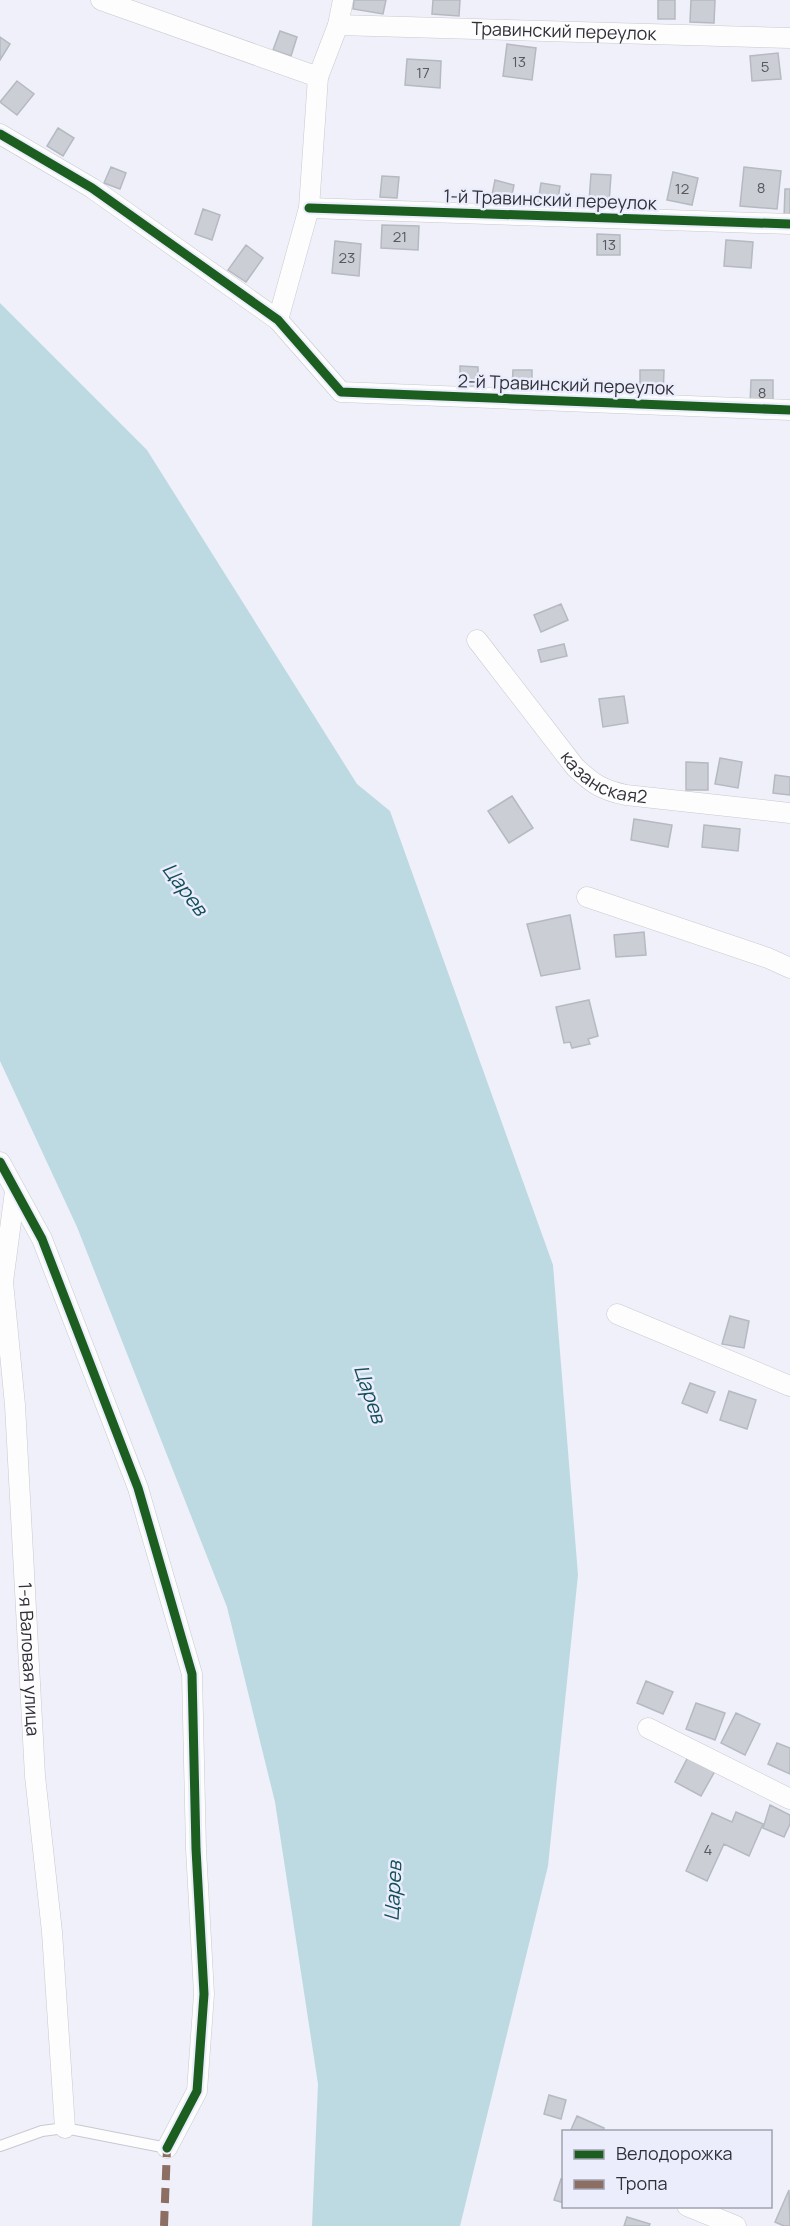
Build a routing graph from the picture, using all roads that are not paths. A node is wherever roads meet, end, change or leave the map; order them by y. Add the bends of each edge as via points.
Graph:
1 (101, 0) edge
2 (343, 0) edge
3 (338, 25) junction
4 (790, 38) edge
5 (318, 77) junction
6 (0, 134) edge
7 (309, 208) junction
8 (790, 224) edge
9 (278, 320) junction
10 (790, 410) edge
11 (477, 640) dead end
12 (790, 813) edge
13 (587, 897) dead end
14 (790, 968) edge
15 (0, 1162) edge
16 (15, 1191) junction
17 (617, 1314) dead end
18 (790, 1386) edge
19 (648, 1728) dead end
20 (790, 1799) edge
21 (65, 2128) junction
22 (0, 2146) edge
23 (167, 2148) joint
24 (692, 2208) edge
25 (736, 2226) edge

1 - 5 street
2 - 3 street
3 - 4 street, Травинский переулок
3 - 5 street
5 - 7 street
6 - 9 street via 92,188
7 - 8 street, 1-й Травинский переулок
7 - 9 street
9 - 10 street, 2-й Травинский переулок via 341,392
11 - 12 street, казанская2 via 575,767 594,785 626,795
13 - 14 street
15 - 16 street
16 - 21 street, 1-я Валовая улица via 3,1282 15,1405 35,1776 52,1932
16 - 23 street via 42,1239 138,1488 192,1674 204,1995 197,2091
17 - 18 street
19 - 20 street
21 - 22 lane via 42,2131
21 - 23 lane
24 - 25 street

